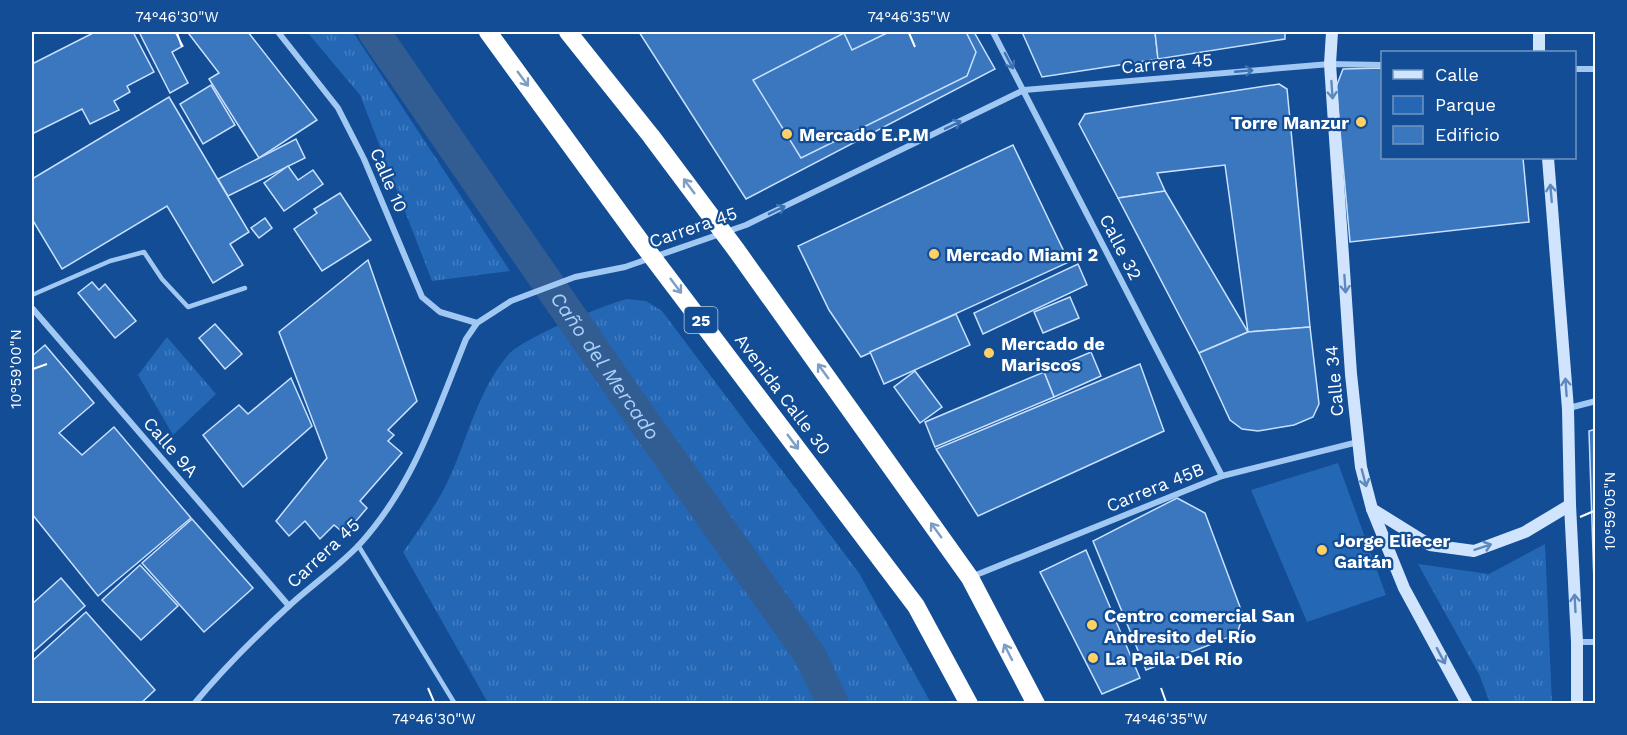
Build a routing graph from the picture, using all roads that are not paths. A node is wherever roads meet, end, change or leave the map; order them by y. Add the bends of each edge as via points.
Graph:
1 (278, 32) edge
2 (488, 32) edge
3 (568, 32) edge
4 (993, 32) edge
5 (1332, 32) edge
6 (1539, 32) edge
7 (1539, 51) edge
8 (1330, 64) junction
9 (1381, 65) edge
10 (1576, 69) edge
11 (1596, 69) edge
12 (1024, 90) junction
13 (1548, 159) edge
14 (724, 233) junction
15 (653, 257) junction
16 (245, 288) dead end
17 (32, 295) edge
18 (32, 308) edge
19 (477, 323) junction
20 (1596, 401) edge
21 (1568, 409) junction
22 (1358, 442) junction
23 (1222, 476) junction
24 (1570, 505) junction
25 (1372, 509) junction
26 (358, 545) junction
27 (970, 578) junction
28 (289, 606) junction
29 (1577, 642) junction
30 (1596, 642) edge
31 (194, 704) edge
32 (455, 704) edge
33 (969, 704) edge
34 (1036, 704) edge
35 (1467, 704) edge
36 (1577, 704) edge

1 - 19 street, Calle 10 via 338,108 364,159 422,297 440,312
2 -> 15 highway, Avenida Calle 30 / 25
14 -> 3 highway
4 -> 12 street, Calle 32
5 - 8 street, Calle 34
6 - 7 street
8 - 9 street, Carrera 45
12 -> 8 street, Carrera 45
8 -> 22 street, Calle 34
10 - 11 street
14 -> 12 street, Carrera 45
12 - 23 street, Calle 32
21 -> 13 street
14 - 15 street, Carrera 45
27 -> 14 highway
15 - 19 street, Carrera 45 via 575,277 511,301
15 -> 33 highway, Avenida Calle 30 / 25 via 916,606
16 - 17 lane via 188,307 144,252 110,261
18 - 28 street, Calle 9A
19 - 26 street, Carrera 45 via 466,339 421,453 399,493
20 - 21 street
21 - 24 street
22 - 23 street, Carrera 45B
22 -> 25 street, Calle 34
23 - 27 street, Carrera 45B
25 -> 24 street via 1430,545 1474,550 1525,532
29 -> 24 street
25 -> 35 street, Calle 34 via 1404,588
26 - 28 street, Carrera 45
26 - 32 lane
34 -> 27 highway
28 - 31 street, Carrera 45
29 - 30 street
29 - 36 street

